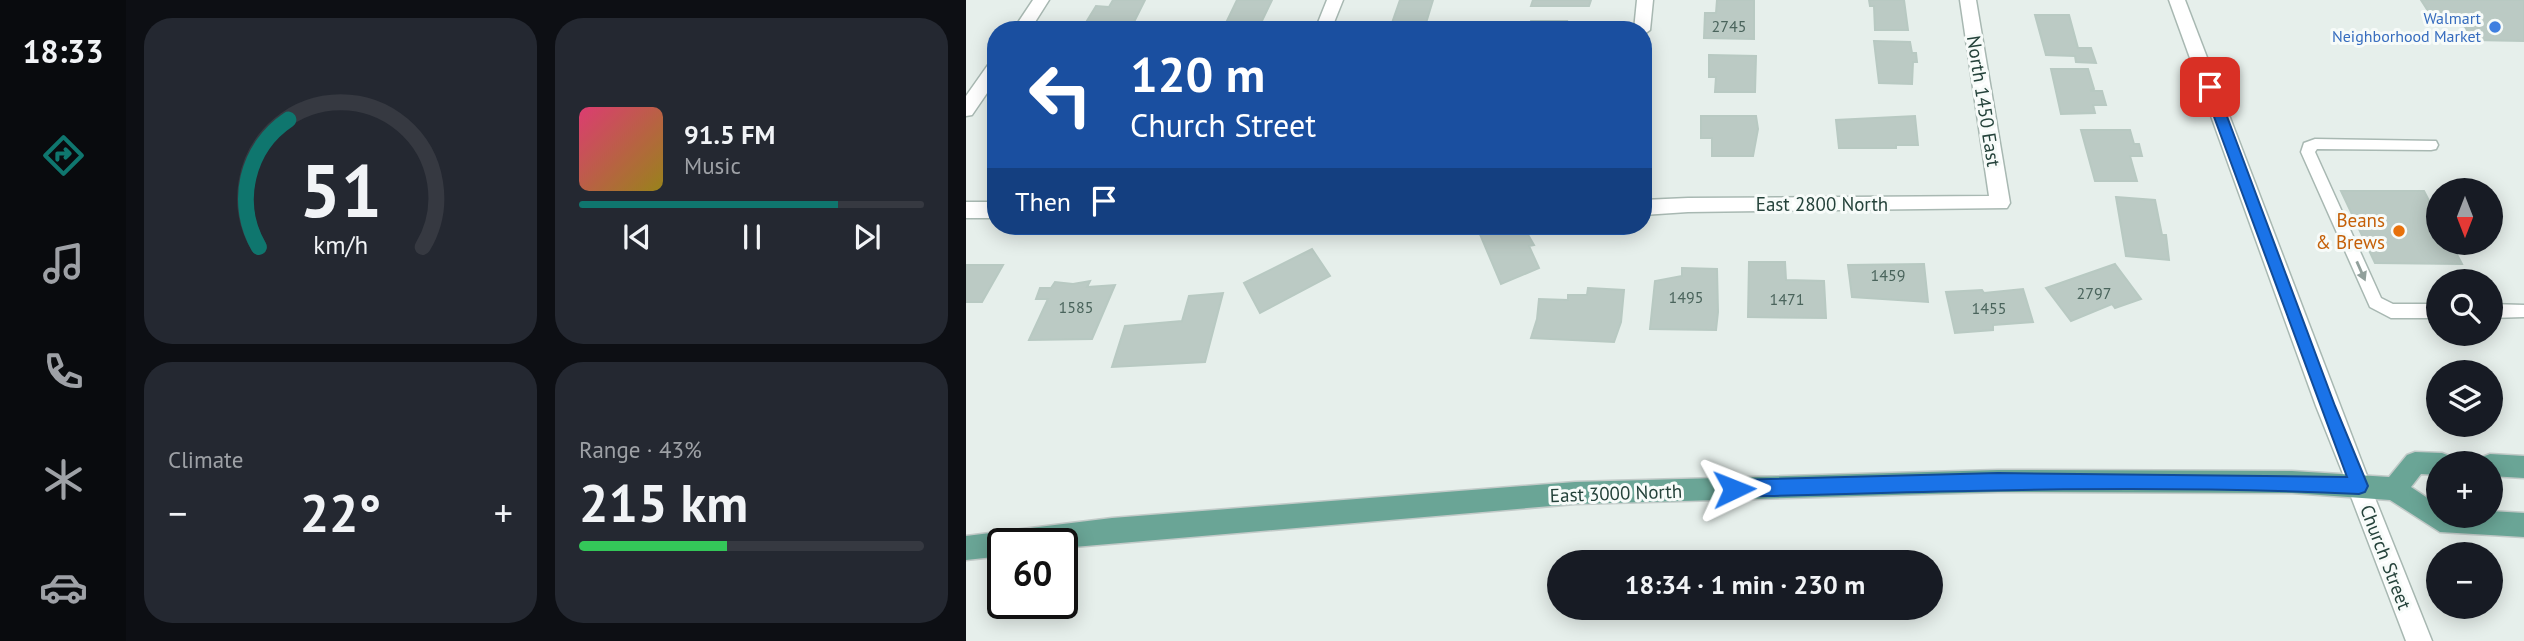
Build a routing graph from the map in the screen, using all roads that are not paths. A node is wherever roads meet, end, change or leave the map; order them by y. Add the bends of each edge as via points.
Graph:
1 (1041, 0) edge
2 (1335, 0) edge
3 (1645, 0) edge
4 (1968, 0) edge
5 (2177, 0) edge
6 (1027, 21) edge
7 (1327, 21) edge
8 (1643, 21) edge
9 (987, 79) edge
10 (966, 110) edge
11 (2431, 145) dead end
12 (2000, 203) joint
13 (1652, 207) edge
14 (966, 210) edge
15 (987, 210) edge
16 (2426, 311) edge
17 (2503, 311) edge
18 (2521, 311) dead end
19 (2426, 463) edge
20 (2503, 466) edge
21 (2524, 467) edge
22 (2359, 486) junction
23 (2394, 489) junction
24 (2524, 525) edge
25 (966, 548) edge
26 (2419, 641) edge

1 - 6 street
2 - 7 street
3 - 8 street
4 - 12 street, North 1450 East
5 - 22 street, Church Street
9 - 10 street
11 -> 16 lane via 2315,145 2308,152 2375,302 2391,311
12 - 13 street, East 2800 North
14 - 15 street
17 - 18 lane
19 - 23 main road via 2415,463
20 - 21 main road
22 - 23 main road, East 3000 North
22 - 25 main road, East 3000 North via 1998,481 1575,493 1112,530
22 - 26 street, Church Street
23 - 24 main road, East 3000 North via 2440,520

